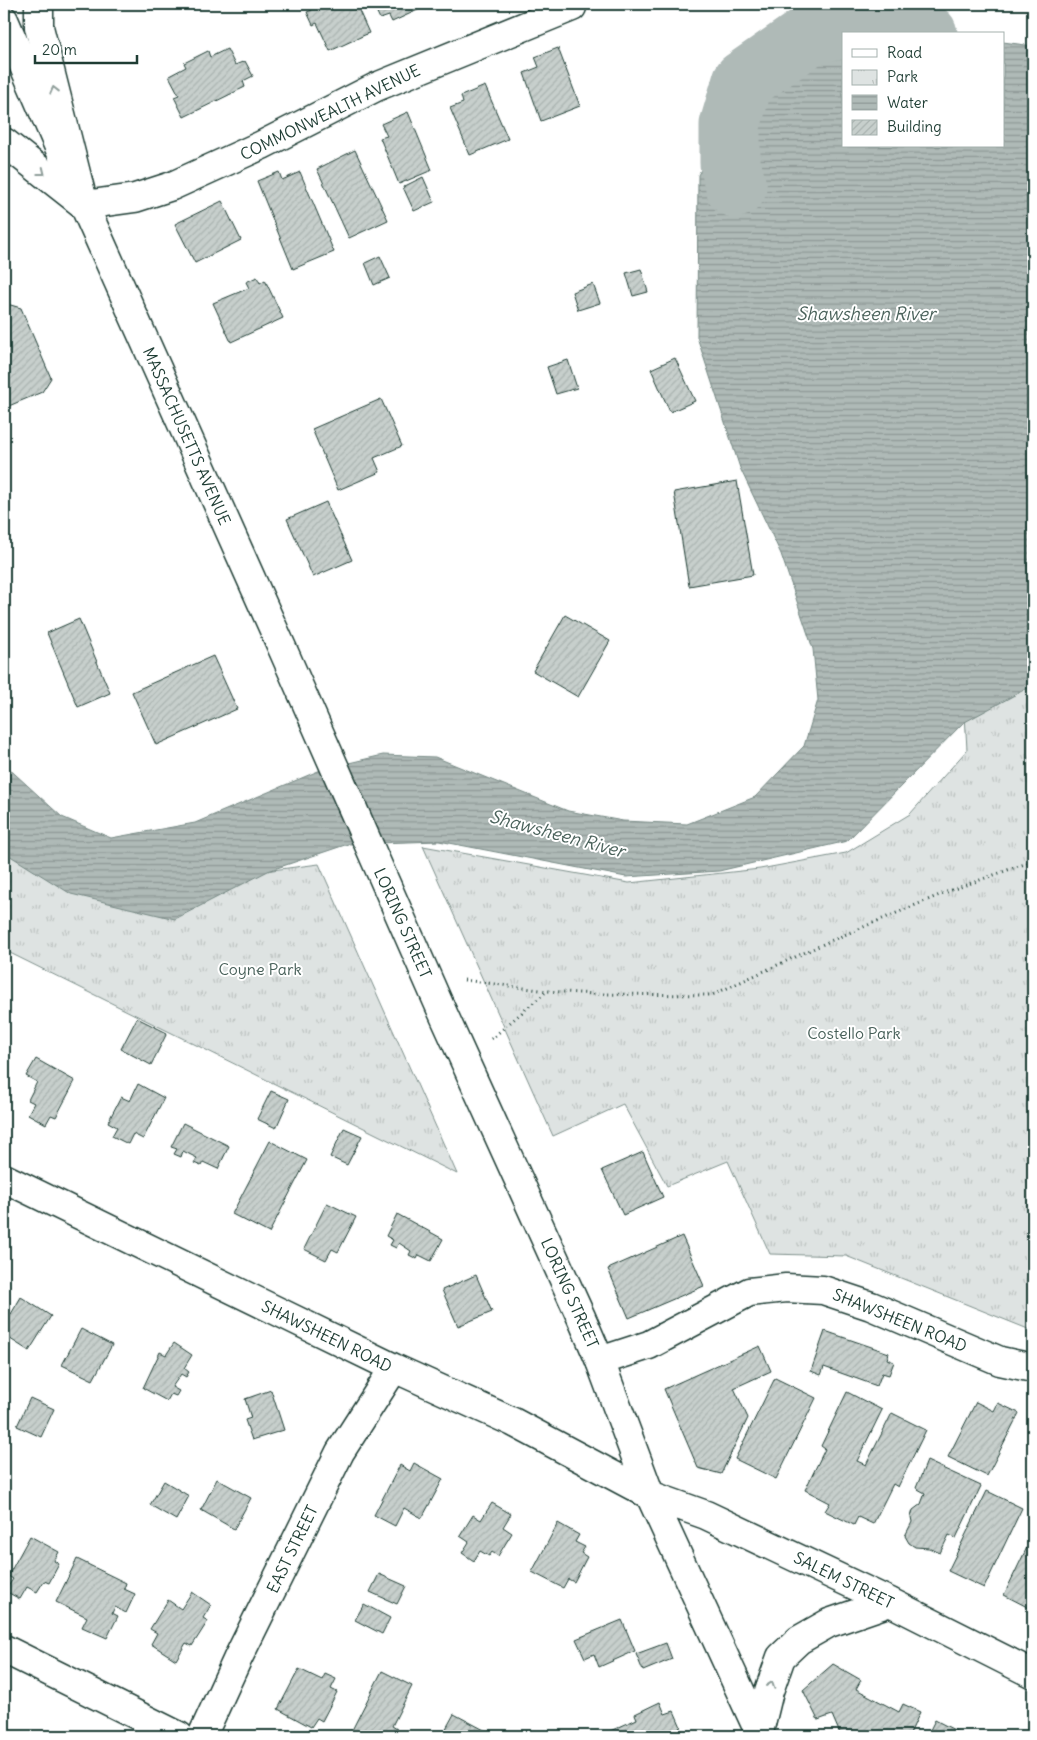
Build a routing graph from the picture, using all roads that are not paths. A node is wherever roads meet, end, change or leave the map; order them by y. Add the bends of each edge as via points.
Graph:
1 (39, 4) edge
2 (572, 6) dead end
3 (4, 20) edge
4 (4, 142) edge
5 (84, 205) junction
6 (371, 852) joint
7 (4, 1178) edge
8 (600, 1361) junction
9 (394, 1368) junction
10 (1033, 1368) edge
11 (650, 1495) junction
12 (890, 1602) junction
13 (4, 1649) edge
14 (1033, 1674) edge
15 (760, 1734) edge
16 (179, 1736) edge
17 (202, 1736) edge

5 -> 1 main road via 39,28
2 - 5 main road, COMMONWEALTH AVENUE via 376,87 172,186 134,198
3 - 5 main road, MASSACHUSETTS AVENUE
4 -> 5 main road
5 - 6 main road, MASSACHUSETTS AVENUE
6 - 8 main road, LORING STREET
7 - 9 main road, SHAWSHEEN ROAD
8 - 10 main road, SHAWSHEEN ROAD via 649,1345 749,1292 786,1288 823,1290 879,1309 1000,1361
8 - 11 main road, LORING STREET
9 - 11 main road, SHAWSHEEN ROAD via 512,1422
9 - 17 main road, EAST STREET via 340,1452
11 - 12 main road, SALEM STREET via 706,1515
11 - 15 main road, LORING STREET
12 - 14 main road, SALEM STREET
15 -> 12 main road via 769,1691 781,1657 799,1640 829,1623
13 - 16 main road

